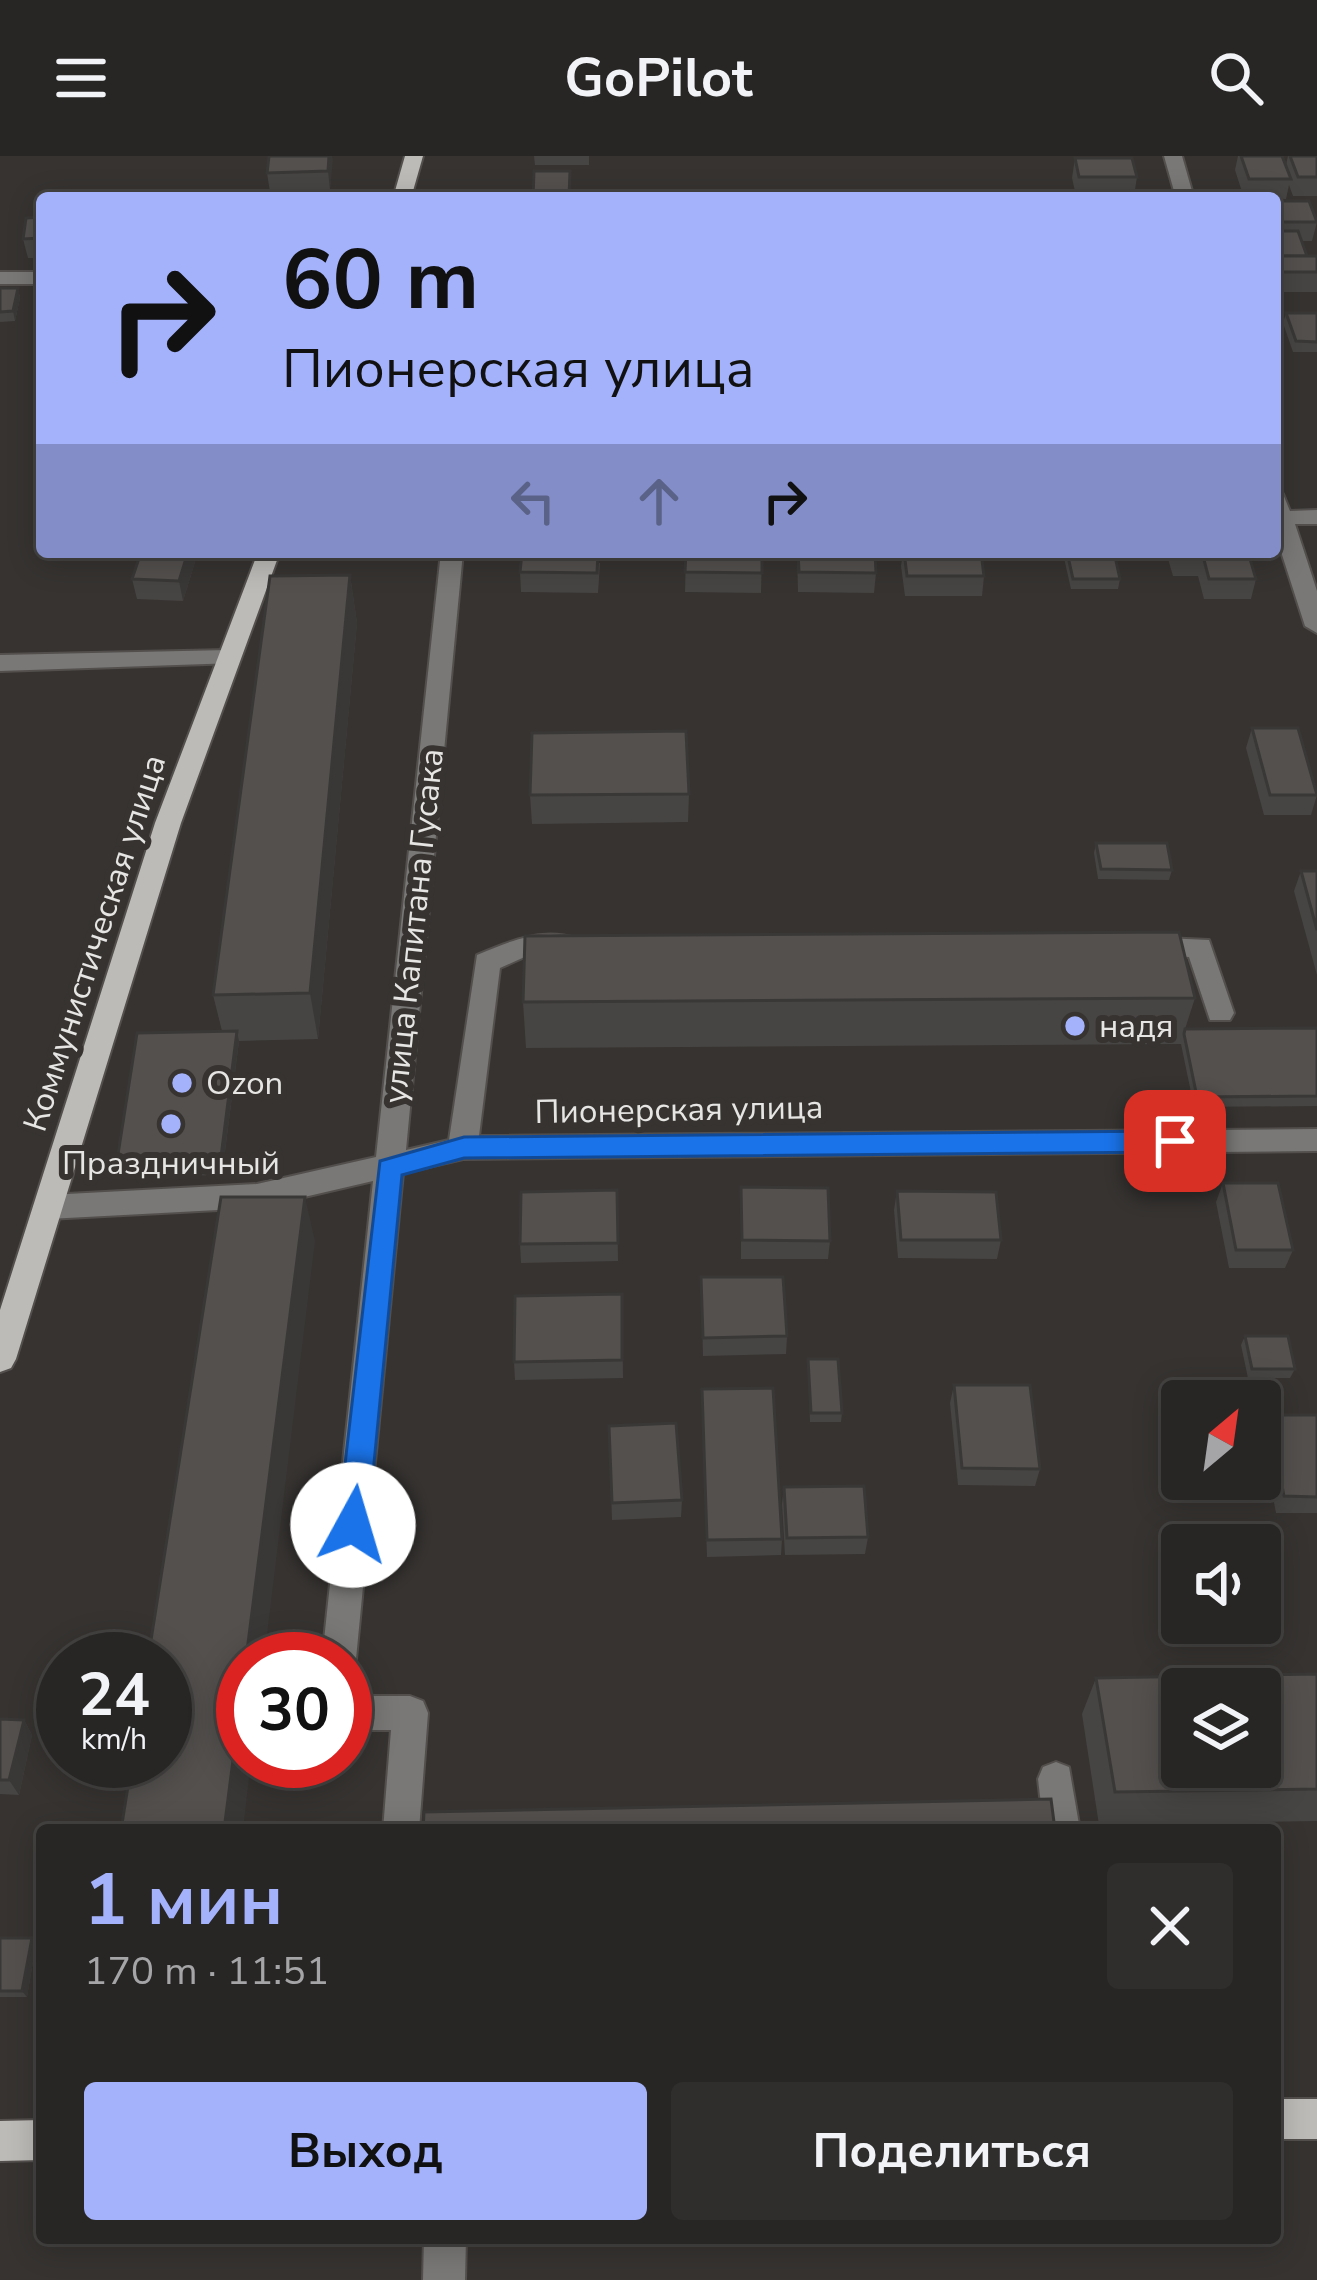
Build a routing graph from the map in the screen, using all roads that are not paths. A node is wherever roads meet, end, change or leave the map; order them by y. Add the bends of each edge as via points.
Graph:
1 (414, 156) edge
2 (1173, 156) edge
3 (404, 192) edge
4 (1184, 192) edge
5 (0, 278) edge
6 (36, 278) edge
7 (1281, 512) edge
8 (1317, 517) edge
9 (1281, 522) edge
10 (267, 558) edge
11 (451, 558) edge
12 (1317, 626) edge
13 (228, 658) junction
14 (0, 663) edge
15 (596, 945) edge
16 (1106, 946) edge
17 (1220, 1013) dead end
18 (1317, 1140) edge
19 (464, 1148) junction
20 (389, 1168) junction
21 (48, 1207) junction
22 (0, 1359) edge
23 (342, 1632) edge
24 (372, 1713) edge
25 (1056, 1780) dead end
26 (401, 1824) edge
27 (1061, 1824) edge
28 (1281, 2119) edge
29 (1317, 2119) edge
30 (0, 2140) edge
31 (36, 2140) edge
32 (446, 2244) edge
33 (444, 2280) edge

1 - 3 main road
2 - 4 street
5 - 6 street
7 - 8 street
9 - 12 street
10 - 13 main road, Коммунистическая улица
11 - 20 street, улица Капитана Гусака
13 - 14 street
13 - 21 main road, Коммунистическая улица
15 - 19 street via 526,945 488,962
16 - 17 street via 1199,947
18 - 19 street, Пионерская улица
19 - 20 street, Пионерская улица
20 - 21 street, Пионерская улица via 257,1196
20 - 23 street, улица Капитана Гусака
21 - 22 main road, Коммунистическая улица
24 - 26 street via 410,1713
25 - 27 street
28 - 29 main road
30 - 31 main road
32 - 33 street

